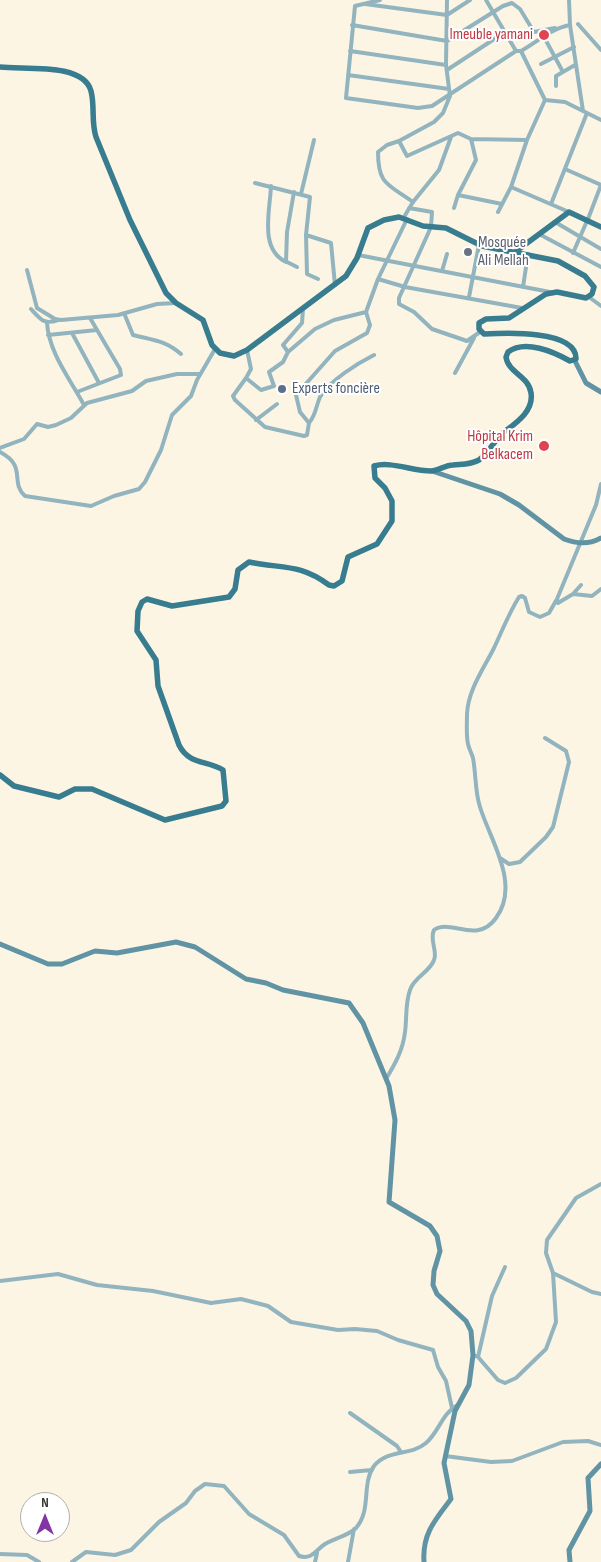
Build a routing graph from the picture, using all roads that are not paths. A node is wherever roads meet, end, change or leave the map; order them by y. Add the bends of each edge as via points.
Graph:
1 (380, 0) edge
2 (387, 0) edge
3 (447, 0) edge
4 (470, 0) edge
5 (486, 0) edge
6 (569, 0) edge
7 (360, 4) junction
8 (386, 7) junction
9 (493, 13) junction
10 (447, 15) junction
11 (578, 24) dead end
12 (352, 25) junction
13 (570, 25) junction
14 (556, 27) junction
15 (505, 32) junction
16 (544, 38) junction
17 (447, 41) junction
18 (574, 47) junction
19 (601, 50) edge
20 (519, 51) junction
21 (350, 52) junction
22 (554, 57) junction
23 (541, 64) dead end
24 (446, 65) junction
25 (575, 65) junction
26 (0, 67) edge
27 (447, 70) junction
28 (563, 72) junction
29 (348, 75) junction
30 (556, 86) dead end
31 (449, 90) junction
32 (450, 96) junction
33 (545, 100) junction
34 (585, 112) junction
35 (601, 120) edge
36 (452, 135) junction
37 (471, 139) junction
38 (314, 140) dead end
39 (527, 140) junction
40 (399, 141) junction
41 (565, 169) junction
42 (256, 184) dead end
43 (601, 185) edge
44 (271, 186) junction
45 (511, 187) junction
46 (294, 192) junction
47 (301, 194) junction
48 (458, 195) junction
49 (412, 202) junction
50 (502, 204) junction
51 (550, 204) junction
52 (409, 208) junction
53 (454, 208) dead end
54 (498, 212) dead end
55 (569, 212) junction
56 (406, 218) junction
57 (587, 220) junction
58 (555, 222) junction
59 (601, 226) edge
60 (431, 227) junction
61 (539, 234) junction
62 (306, 235) junction
63 (580, 238) junction
64 (479, 245) junction
65 (601, 249) edge
66 (515, 252) junction
67 (573, 253) junction
68 (448, 254) dead end
69 (528, 254) junction
70 (358, 255) junction
71 (287, 262) junction
72 (385, 262) junction
73 (297, 267) dead end
74 (413, 267) junction
75 (601, 267) edge
76 (27, 270) dead end
77 (442, 272) junction
78 (473, 277) junction
79 (318, 279) dead end
80 (378, 279) junction
81 (335, 285) junction
82 (405, 287) junction
83 (523, 287) junction
84 (552, 292) junction
85 (469, 297) junction
86 (589, 297) junction
87 (176, 303) junction
88 (601, 306) edge
89 (522, 308) junction
90 (31, 309) dead end
91 (303, 309) junction
92 (366, 312) junction
93 (124, 313) junction
94 (90, 318) junction
95 (61, 320) junction
96 (47, 323) junction
97 (97, 330) junction
98 (72, 332) junction
99 (480, 332) junction
100 (48, 335) junction
101 (474, 338) junction
102 (215, 349) junction
103 (247, 350) junction
104 (288, 352) junction
105 (181, 354) dead end
106 (374, 355) dead end
107 (574, 360) junction
108 (454, 373) dead end
109 (200, 374) junction
110 (246, 378) junction
111 (99, 383) junction
112 (77, 392) junction
113 (601, 392) edge
114 (277, 404) dead end
115 (84, 405) junction
116 (256, 420) junction
117 (309, 422) junction
118 (0, 448) edge
119 (0, 452) edge
120 (432, 471) junction
121 (601, 484) edge
122 (601, 538) edge
123 (581, 543) junction
124 (581, 585) dead end
125 (601, 589) edge
126 (573, 594) junction
127 (557, 600) junction
128 (545, 738) dead end
129 (0, 775) edge
130 (500, 858) junction
131 (0, 944) edge
132 (386, 1079) junction
133 (601, 1184) edge
134 (505, 1267) dead end
135 (553, 1273) junction
136 (0, 1281) edge
137 (601, 1294) edge
138 (475, 1356) junction
139 (458, 1405) junction
140 (452, 1408) junction
141 (350, 1413) dead end
142 (601, 1445) edge
143 (401, 1452) junction
144 (445, 1456) junction
145 (601, 1464) edge
146 (372, 1470) junction
147 (350, 1472) dead end
148 (354, 1529) junction
149 (316, 1553) junction
150 (0, 1554) edge
151 (38, 1562) edge
152 (72, 1562) edge
153 (315, 1562) edge
154 (348, 1562) edge
155 (424, 1562) edge
156 (570, 1562) edge

1 - 7 street
2 - 8 street
3 - 10 street
4 - 10 street
5 - 9 street
6 - 13 street
7 - 8 street
7 - 12 street via 355,6
8 - 10 street
9 - 14 street via 512,3 534,32
9 - 15 street
9 - 17 street
10 - 17 street
11 - 19 street
12 - 17 street
12 - 21 street
13 - 14 street
13 - 18 street
14 - 16 street
15 - 20 street
15 - 27 street
16 - 20 street
16 - 22 street
17 - 24 street
18 - 22 street
18 - 25 street
20 - 32 street
20 - 33 street
21 - 24 street
21 - 29 street
22 - 23 street
22 - 28 street
24 - 27 street
25 - 28 street
25 - 34 street
26 - 87 main road via 71,72 88,83 96,137 130,220 166,293
27 - 31 street
28 - 30 street via 556,76
29 - 31 street
29 - 32 street via 346,98 418,108 432,106
31 - 32 street
32 - 40 street via 434,122
33 - 34 street via 565,102
33 - 39 street
34 - 35 street
34 - 41 street
36 - 37 street via 458,133
36 - 40 street via 407,156
36 - 49 street via 439,170
37 - 39 street
37 - 48 street via 476,160
38 - 47 street
39 - 45 street
40 - 49 street via 378,152 378,171 382,180
41 - 43 street
41 - 51 street
42 - 44 street
43 - 57 street
44 - 46 street
44 - 71 street via 269,246 279,259
45 - 50 street
45 - 51 street
46 - 47 street
46 - 71 street via 287,232
47 - 62 street via 310,197
48 - 50 street
48 - 53 street
49 - 52 street
50 - 54 street
51 - 55 street
52 - 56 street
52 - 60 street via 432,212
55 - 57 main road
55 - 58 main road
56 - 60 main road via 418,225
56 - 70 main road via 394,217 368,228
56 - 72 street
57 - 59 main road
57 - 63 street
58 - 61 main road
58 - 63 street
60 - 64 main road via 450,229
60 - 74 street
61 - 66 main road
61 - 67 street
62 - 79 street via 306,274
62 - 81 street via 331,243
63 - 65 street
63 - 67 street
64 - 66 main road
64 - 78 street
66 - 69 main road
67 - 75 street
68 - 77 street
69 - 83 street
69 - 86 main road via 558,260 585,276 594,287
70 - 72 street
70 - 81 main road via 349,272
71 - 73 street
72 - 74 street
72 - 80 street
74 - 77 street
74 - 82 street
76 - 95 street via 37,308 55,320
77 - 78 street
78 - 83 street
78 - 85 street
80 - 82 street
80 - 92 street
81 - 91 main road
82 - 85 street
82 - 101 street via 399,304 414,312 429,327 467,341
83 - 84 street
84 - 86 main road
84 - 89 main road
85 - 89 street
86 - 88 street
87 - 93 street via 157,304
87 - 102 main road via 203,320
89 - 99 main road via 509,318 482,320 478,326
90 - 96 street
91 - 103 main road
91 - 104 street via 302,323 283,345
92 - 104 street via 334,320 315,330
92 - 117 street via 370,325 367,333 335,352 299,389 297,404
93 - 94 street
93 - 105 street via 133,335 170,344
94 - 95 street
94 - 97 street
95 - 96 street
96 - 100 street
97 - 98 street
97 - 111 street via 120,369 120,375
98 - 100 street
98 - 111 street
99 - 101 street
99 - 107 main road via 561,339 576,353
100 - 112 street
101 - 108 street
102 - 103 main road via 229,356
102 - 109 street
103 - 110 street via 251,369
104 - 110 street via 283,362 269,372 274,386 261,390
106 - 117 street via 346,371 323,392
107 - 113 street via 586,383
107 - 120 main road via 533,348 516,348 508,352 506,356 510,367 530,386 531,399 527,409 479,460
109 - 115 street via 155,378 132,391
109 - 119 street via 191,396 172,415 161,450 145,482 134,492 91,506 25,496 18,485 18,470 14,462
110 - 116 street via 233,396
111 - 112 street
112 - 115 street
114 - 116 street
115 - 118 street via 71,418 48,427 37,424 24,439
116 - 117 street via 265,427 300,437 307,435
120 - 123 street via 500,494 564,539
120 - 129 main road via 386,464 374,466 375,478 392,500 392,521 377,544 348,557 339,584 329,585 302,570 249,562 238,570 236,589 229,597 172,606 147,599 142,602 137,631 156,660 158,686 179,745 182,752 192,759 223,770 226,801 222,806 165,820 92,789 75,789 59,797 14,786
121 - 123 street
122 - 123 street
123 - 127 street
124 - 126 street
125 - 126 street via 592,596
126 - 127 street via 558,603
127 - 130 street via 549,612 540,617 530,612 526,598 519,597 482,667 467,711 467,742 473,758 480,808
128 - 130 street via 566,752 569,762 553,827 520,862 509,864
130 - 132 street via 505,889 496,920 478,930 466,932 440,927 434,930 432,940 436,954 412,985 405,1011 404,1042
131 - 132 street via 48,964 62,964 95,951 117,953 176,942 195,947 246,979 349,1003 363,1023
132 - 138 street via 395,1120 389,1202 430,1226 436,1236 440,1256 433,1285 436,1294 469,1325
133 - 135 street via 576,1198 547,1240 546,1253
134 - 138 street via 492,1296
135 - 137 street
135 - 138 street via 556,1322 540,1356 505,1384
136 - 140 street via 58,1274 97,1285 210,1303 241,1299 268,1306 291,1322 338,1330 377,1331 433,1350 446,1381
138 - 139 street via 469,1385
139 - 140 street
139 - 144 street
140 - 143 street via 426,1443 417,1449
141 - 143 street
142 - 144 street via 588,1441 563,1442 512,1461 490,1462
143 - 146 street via 378,1461
144 - 155 street via 451,1498 423,1545
145 - 156 street via 588,1478 590,1511 569,1550
146 - 147 street
146 - 148 street via 366,1508
148 - 149 street via 333,1539
148 - 154 street
149 - 152 street via 300,1556 284,1535 249,1514 224,1486 205,1484 131,1550 115,1555 86,1552
149 - 153 street
150 - 151 street via 27,1555

